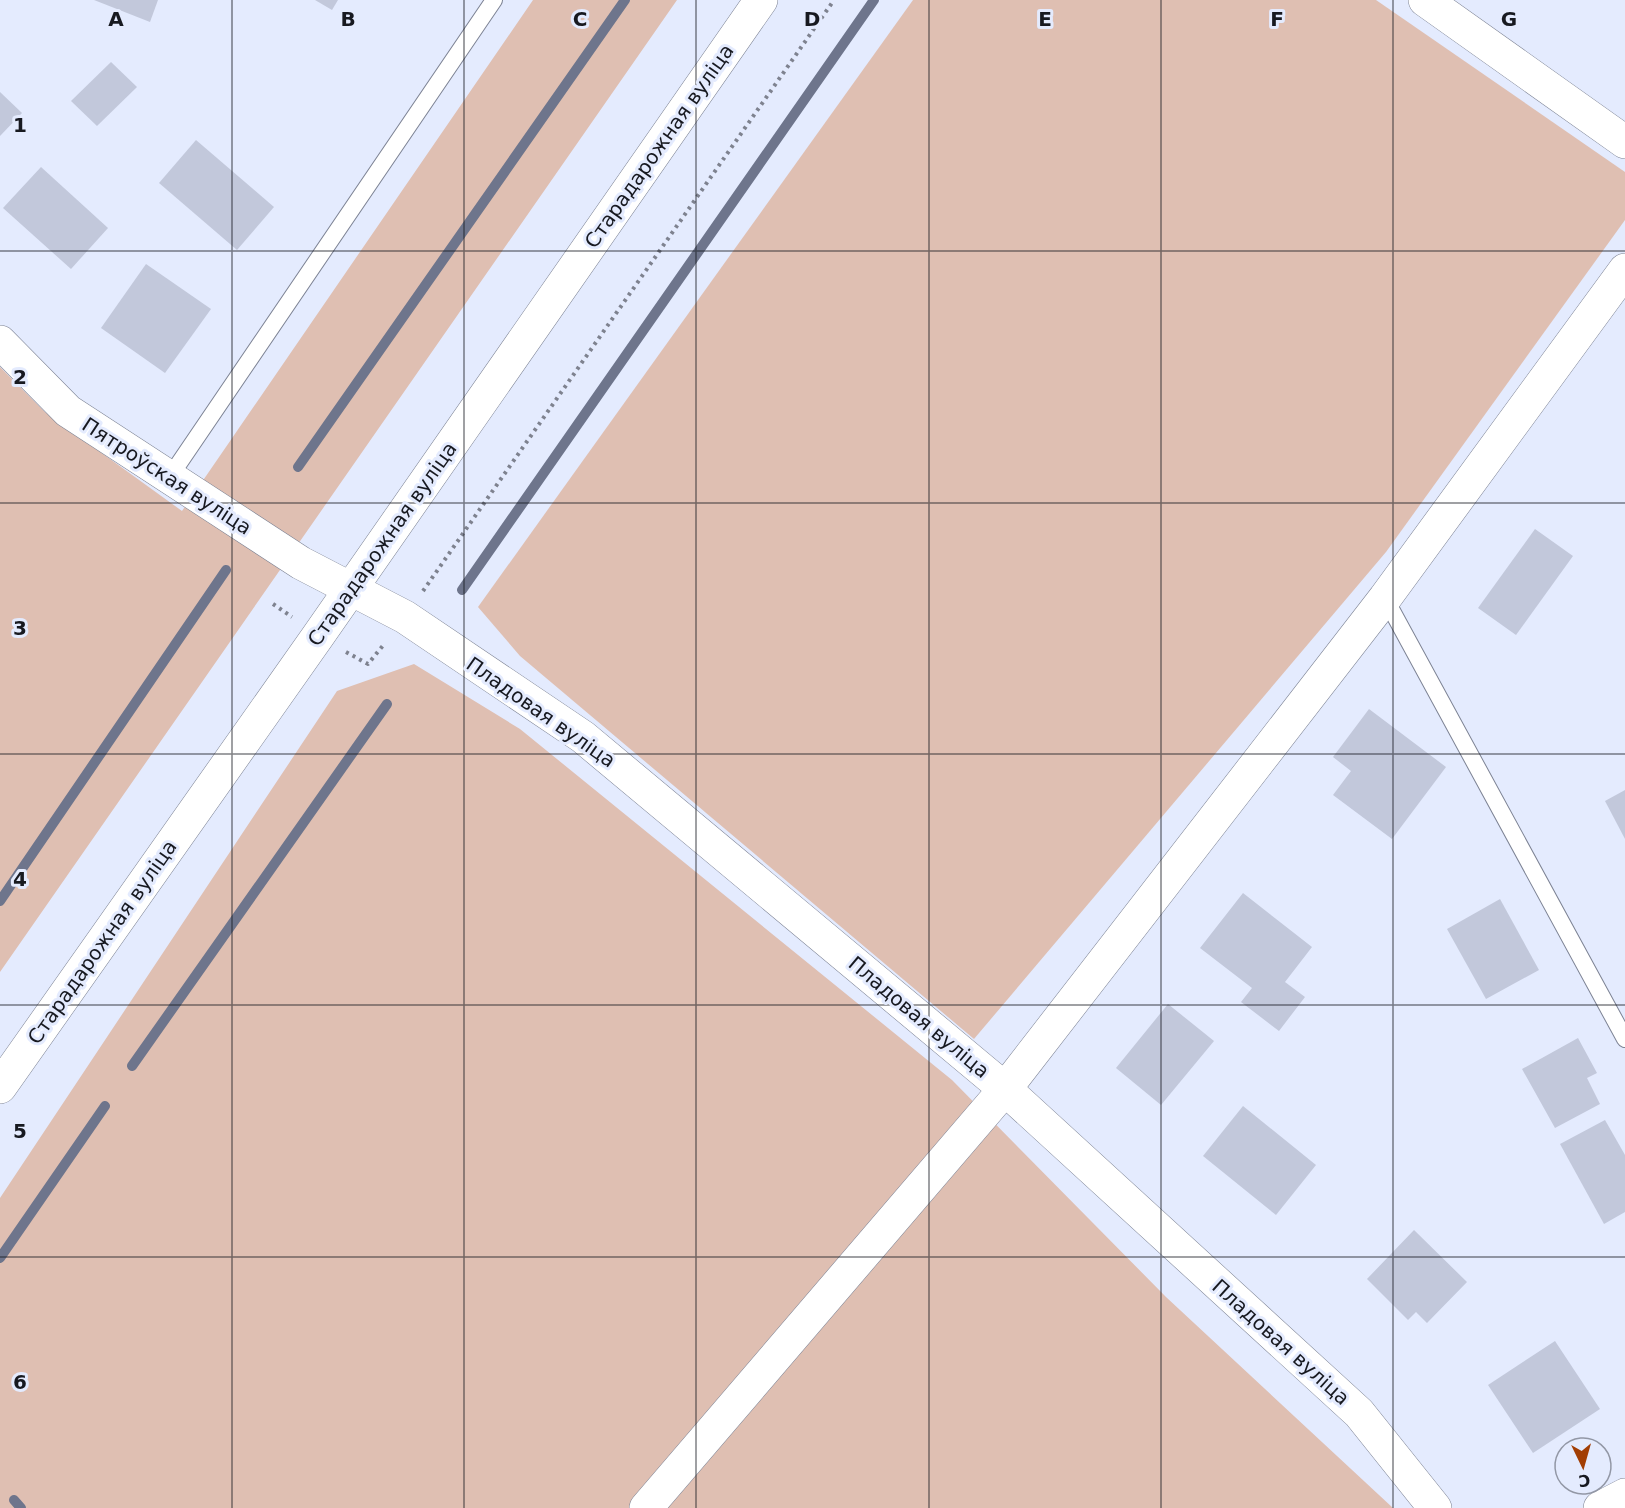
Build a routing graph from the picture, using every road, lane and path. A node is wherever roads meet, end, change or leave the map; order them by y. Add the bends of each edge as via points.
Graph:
1 (494, 0) edge
2 (761, 0) edge
3 (834, 0) edge
4 (1425, 0) edge
5 (1625, 142) edge
6 (1625, 270) edge
7 (0, 342) edge
8 (170, 478) junction
9 (351, 588) junction
10 (1385, 598) junction
11 (273, 604) dead end
12 (405, 617) junction
13 (318, 636) junction
14 (1625, 1039) edge
15 (0, 1087) edge
16 (1005, 1089) junction
17 (1625, 1495) edge
18 (646, 1508) edge
19 (1435, 1508) edge
20 (1600, 1508) edge

1 - 8 lane
2 - 9 street, Старадарожная вуліца
3 - 12 path
4 - 5 street
6 - 10 street
7 - 8 street, Пятроўская вуліца via 68,411
8 - 9 street, Пятроўская вуліца via 301,563
9 - 12 street, Пладовая вуліца
9 - 13 street, Старадарожная вуліца
10 - 14 lane
10 - 16 street
11 - 13 path
12 - 13 path via 368,664
12 - 16 street, Пладовая вуліца via 583,736
13 - 15 street, Старадарожная вуліца
16 - 18 street
16 - 19 street, Пладовая вуліца via 1359,1413
17 - 20 street

